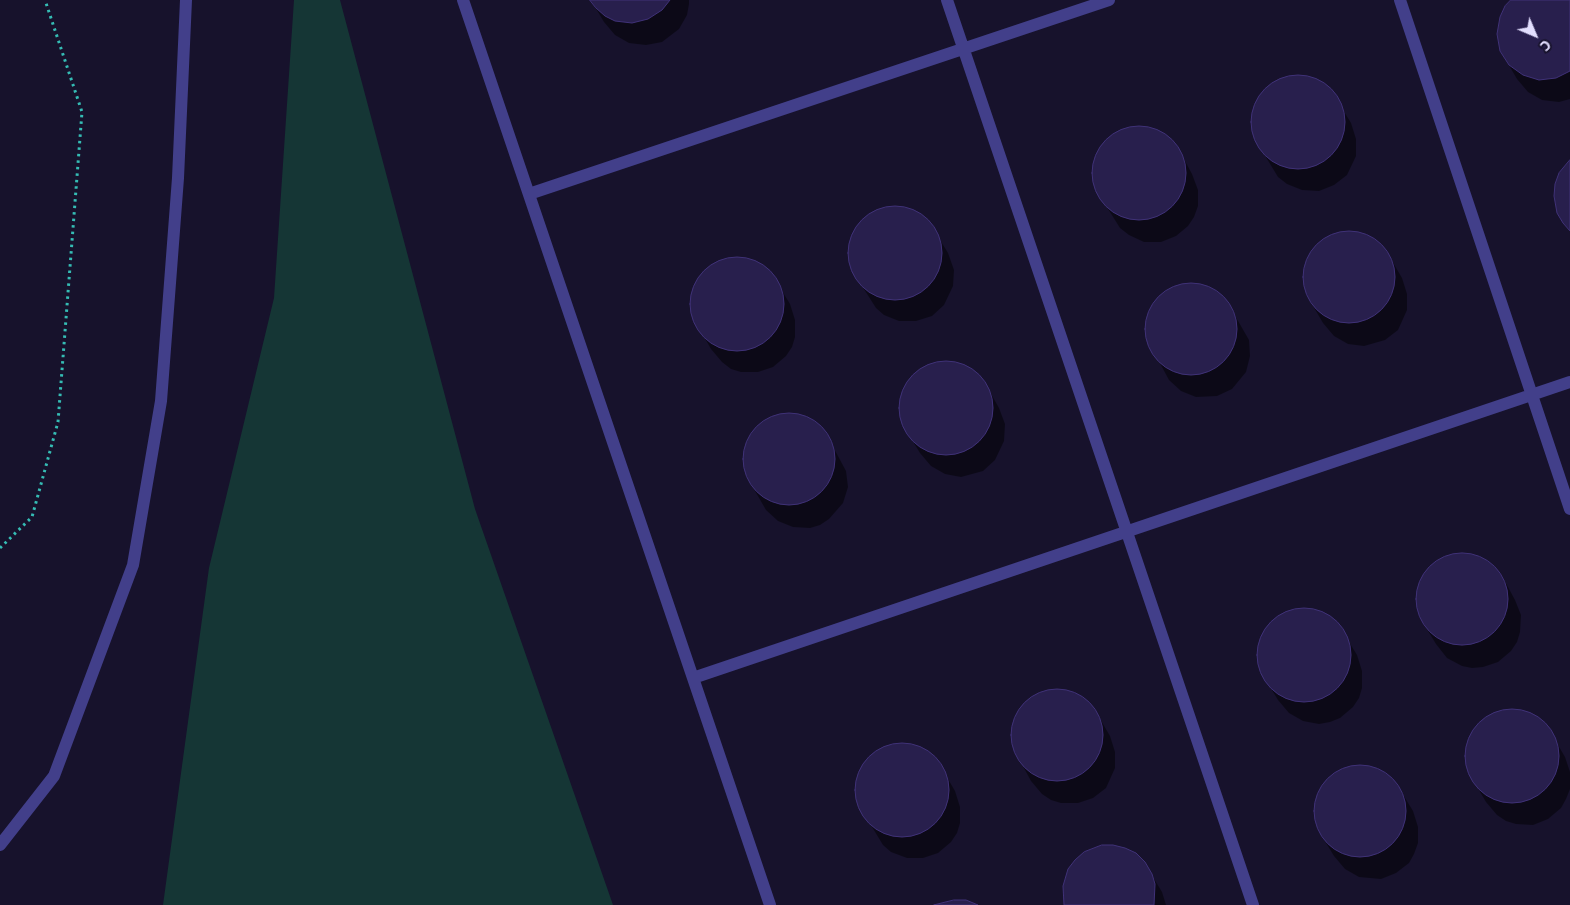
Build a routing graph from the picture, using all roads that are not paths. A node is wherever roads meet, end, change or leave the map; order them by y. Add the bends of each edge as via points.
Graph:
1 (186, 0) edge
2 (463, 0) edge
3 (947, 0) edge
4 (1109, 0) edge
5 (1400, 0) edge
6 (964, 49) junction
7 (529, 194) junction
8 (1570, 382) edge
9 (1532, 395) junction
10 (1570, 509) edge
11 (1127, 532) junction
12 (693, 678) junction
13 (0, 845) edge
14 (770, 905) edge
15 (1253, 905) edge

1 - 13 street via 178,178 161,401 133,565 54,776
2 - 7 street
3 - 6 street
4 - 6 street
5 - 9 street
6 - 7 street
6 - 11 street
7 - 12 street
8 - 9 street
9 - 10 street
9 - 11 street
11 - 12 street
11 - 15 street
12 - 14 street

